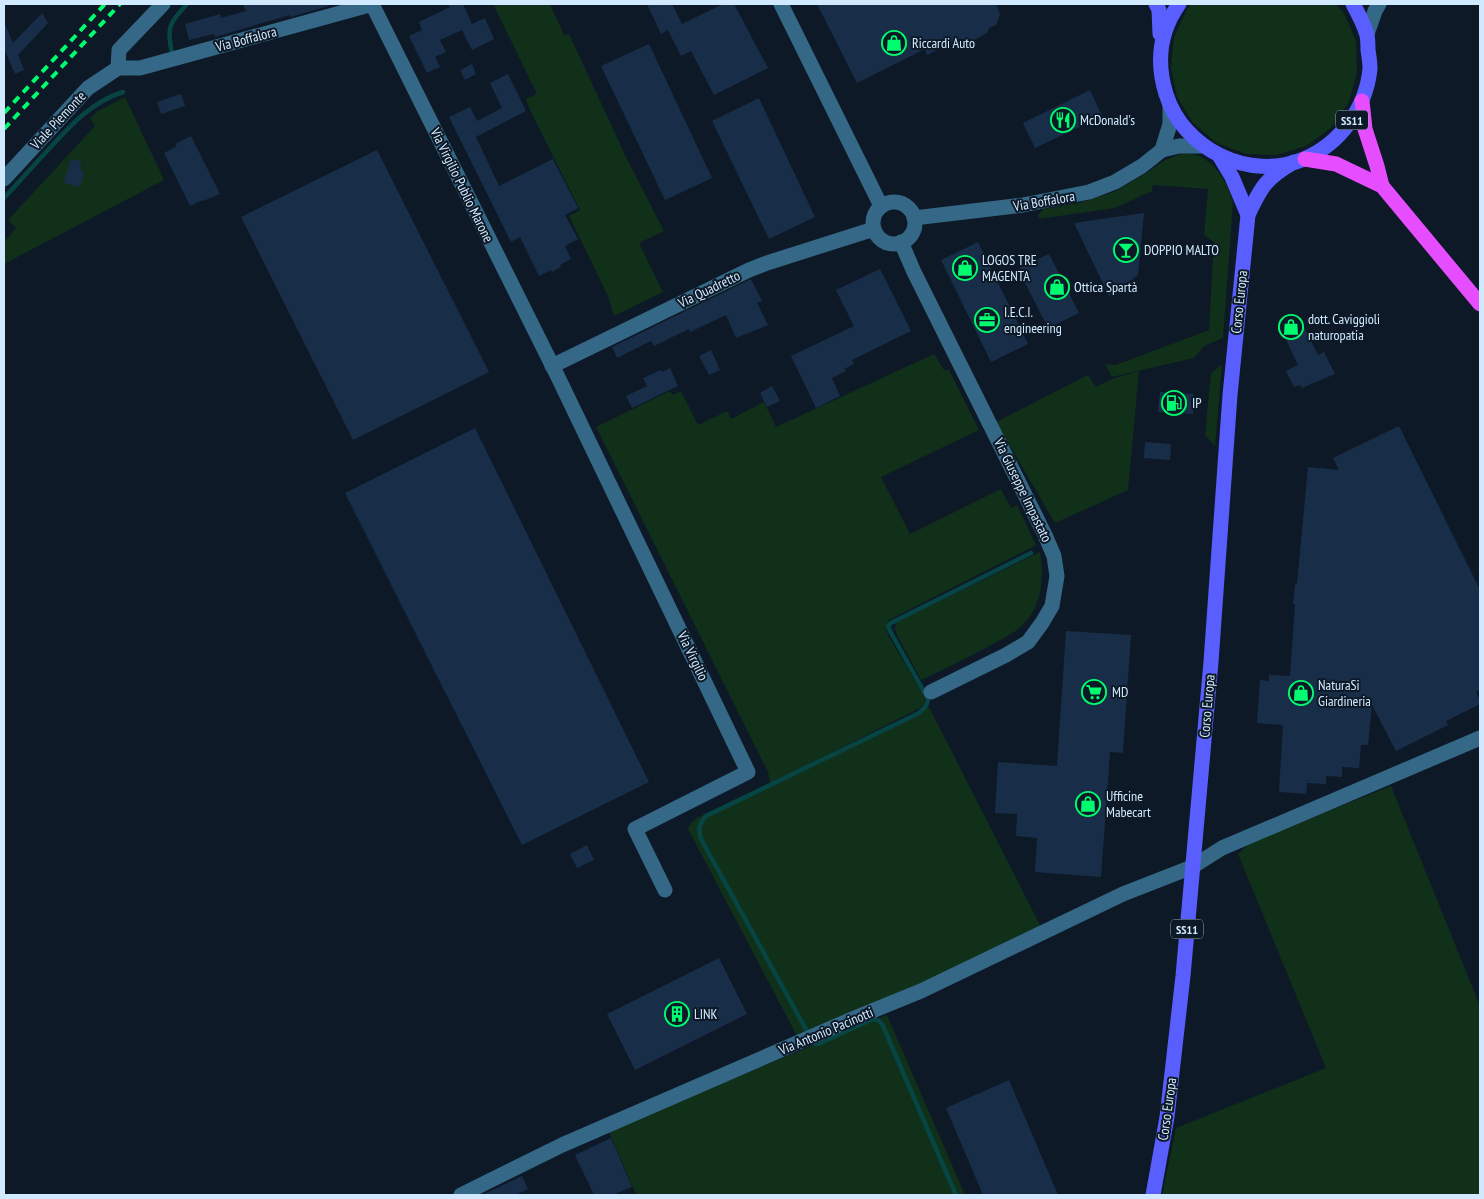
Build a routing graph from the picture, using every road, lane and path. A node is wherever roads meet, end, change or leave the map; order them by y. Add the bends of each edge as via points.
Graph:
1 (163, 4) edge
2 (372, 4) edge
3 (781, 4) edge
4 (1156, 4) edge
5 (1179, 4) edge
6 (1353, 4) edge
7 (1379, 4) edge
8 (1367, 34) junction
9 (1160, 49) junction
10 (118, 68) junction
11 (1362, 101) junction
12 (1170, 107) junction
13 (1202, 146) junction
14 (1162, 150) junction
15 (1220, 157) junction
16 (1299, 161) junction
17 (4, 178) edge
18 (1382, 186) junction
19 (881, 206) junction
20 (1248, 215) junction
21 (914, 218) junction
22 (874, 229) junction
23 (901, 242) junction
24 (1480, 304) edge
25 (552, 366) junction
26 (931, 692) dead end
27 (1480, 738) edge
28 (1192, 867) junction
29 (666, 890) dead end
30 (461, 1195) edge
31 (1153, 1195) edge

1 - 10 street via 119,50
2 - 10 street, Via Boffalora via 140,68
2 - 25 street, Via Virgilio Publio Marone
3 - 19 street
4 - 9 main road
5 - 9 main road, Corso Europa / SS11 via 1170,17
6 - 8 main road, Corso Europa / SS11
7 - 8 street
8 - 11 main road, Corso Europa / SS11 via 1370,68
9 - 12 main road, Corso Europa / SS11 via 1161,79
10 - 17 street, Viale Piemonte via 88,88
11 - 16 main road, Corso Europa / SS11 via 1348,125 1329,145
11 - 18 highway via 1364,129
12 - 13 main road, Corso Europa / SS11
12 - 14 street via 1170,124
13 - 14 street, Via Boffalora
13 - 15 main road, Corso Europa / SS11
14 - 21 street, Via Boffalora via 1115,182 1089,192 1023,205
15 - 16 main road, Corso Europa / SS11 via 1244,165 1269,166
15 - 20 main road, Corso Europa
16 - 18 highway via 1336,164
16 - 20 main road, Corso Europa via 1267,181
18 - 24 highway
19 - 21 street via 888,202 900,203 910,210
19 - 22 street via 874,215
20 - 28 main road, Corso Europa / SS11
21 - 23 street via 911,234
22 - 23 street via 883,241
22 - 25 street, Via Quadretto via 749,270
23 - 26 street, Via Giuseppe Impastato via 1045,534 1054,556 1057,576 1052,606 1028,642
25 - 29 street, Via Virgilio via 748,772 635,829
27 - 28 street, Via Antonio Pacinotti via 1222,848
28 - 30 street, Via Antonio Pacinotti via 1123,894 921,991 562,1145
28 - 31 main road, Corso Europa / SS11 via 1184,976 1167,1117

